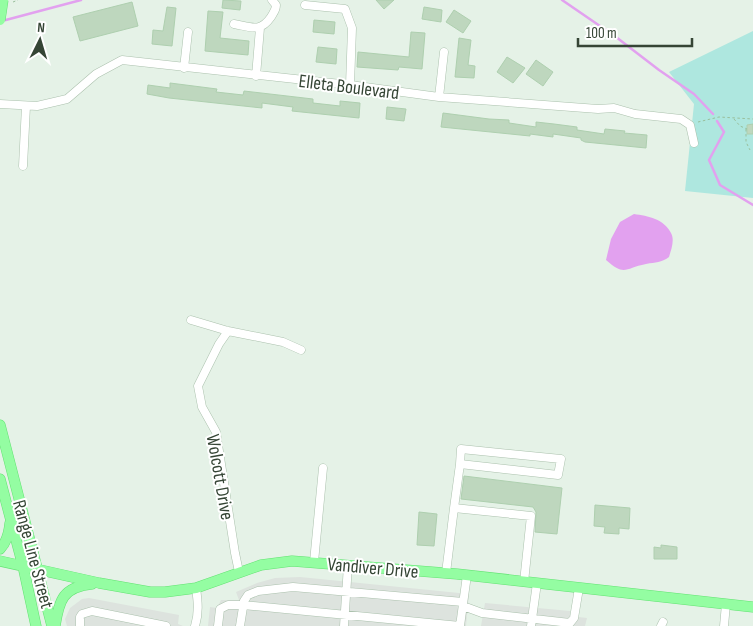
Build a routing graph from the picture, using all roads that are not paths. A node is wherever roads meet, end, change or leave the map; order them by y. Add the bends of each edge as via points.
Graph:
1 (2, 0) edge
2 (272, 0) edge
3 (305, 5) dead end
4 (0, 20) edge
5 (234, 24) dead end
6 (260, 28) junction
7 (188, 32) dead end
8 (444, 52) dead end
9 (184, 68) junction
10 (256, 76) junction
11 (350, 85) junction
12 (439, 97) junction
13 (0, 104) edge
14 (26, 106) junction
15 (694, 142) dead end
16 (23, 166) dead end
17 (191, 320) dead end
18 (228, 331) junction
19 (300, 350) dead end
20 (0, 425) edge
21 (460, 464) junction
22 (323, 468) dead end
23 (0, 479) edge
24 (454, 508) junction
25 (11, 519) junction
26 (0, 549) edge
27 (0, 561) edge
28 (314, 562) junction
29 (348, 565) junction
30 (23, 566) junction
31 (37, 569) junction
32 (240, 572) junction
33 (446, 573) junction
34 (467, 575) junction
35 (524, 582) junction
36 (99, 583) junction
37 (537, 583) junction
38 (196, 588) junction
39 (580, 588) junction
40 (346, 592) junction
41 (463, 604) junction
42 (726, 604) junction
43 (243, 605) junction
44 (753, 607) edge
45 (345, 616) junction
46 (531, 622) edge
47 (36, 626) edge
48 (53, 626) edge
49 (80, 626) edge
50 (166, 626) edge
51 (195, 626) edge
52 (218, 626) edge
53 (240, 626) edge
54 (344, 626) edge
55 (724, 626) edge

1 - 4 main road, bridge
2 - 6 street via 276,10
3 - 11 street via 345,9 352,28
5 - 6 street
6 - 10 street
7 - 9 street
8 - 12 street
9 - 10 street, Elleta Boulevard
9 - 14 street, Elleta Boulevard via 122,60 96,74 68,99
10 - 11 street, Elleta Boulevard
11 - 12 street, Elleta Boulevard
12 - 15 street, Elleta Boulevard via 614,108 635,114 681,119 690,125
13 - 14 street, Elleta Boulevard
14 - 16 street
17 - 18 street
18 - 19 street via 284,342
18 - 32 street, Wolcott Drive via 198,386 202,407 216,432 234,554
20 - 31 main road, Range Line Street
21 - 21 street via 558,475 561,459 461,449
21 - 24 street
22 - 28 street
23 - 25 main road, Range Line Street
24 - 33 street
24 - 35 street via 531,516
25 - 26 main road via 9,535
25 - 30 main road, Range Line Street
27 - 30 main road, Vandiver Drive
28 - 29 main road, Vandiver Drive
28 - 32 main road, Vandiver Drive via 279,562
29 - 33 main road, Vandiver Drive
29 - 40 street
30 - 31 main road, Vandiver Drive
30 - 47 main road, Range Line Street
31 - 36 main road, Vandiver Drive
31 - 48 main road, Range Line Street
32 - 38 main road, Vandiver Drive
33 - 34 main road, Vandiver Drive
34 - 35 main road, Vandiver Drive
34 - 41 street
35 - 37 main road, Vandiver Drive
36 - 38 main road, Vandiver Drive via 150,592
36 - 48 main road via 67,591 60,600
37 - 39 main road, Vandiver Drive
37 - 46 street
38 - 51 street via 198,616
39 - 42 main road, Vandiver Drive
39 - 46 street via 570,623
40 - 41 street
40 - 43 street via 293,587 258,591 248,595
40 - 45 street
41 - 45 street via 460,626
41 - 46 street via 482,613
42 - 44 main road, Vandiver Drive
42 - 55 street
43 - 45 street
43 - 52 street via 220,609
43 - 53 street
45 - 54 street
49 - 50 street via 82,614 92,611

